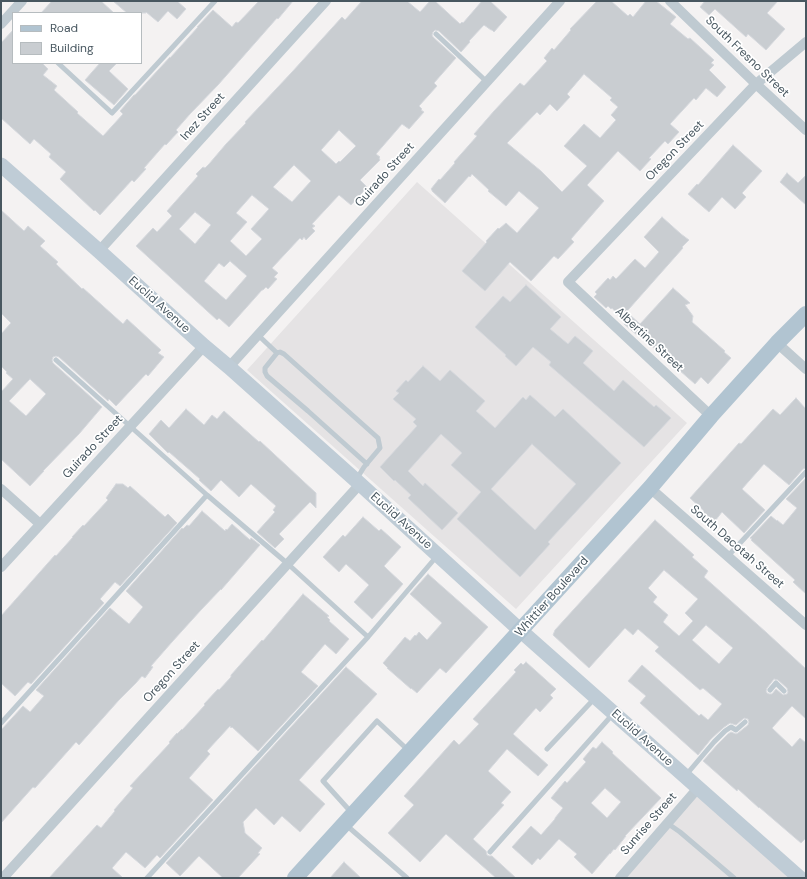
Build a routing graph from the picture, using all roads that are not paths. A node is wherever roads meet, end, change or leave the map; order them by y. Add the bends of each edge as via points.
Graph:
1 (22, 1) edge
2 (216, 1) edge
3 (326, 1) edge
4 (560, 1) edge
5 (670, 1) edge
6 (14, 12) edge
7 (436, 34) dead end
8 (806, 42) edge
9 (59, 64) edge
10 (487, 82) junction
11 (756, 84) junction
12 (806, 130) edge
13 (1, 165) edge
14 (99, 251) junction
15 (568, 282) joint
16 (806, 314) edge
17 (258, 335) junction
18 (777, 343) junction
19 (204, 346) junction
20 (277, 353) junction
21 (56, 360) dead end
22 (229, 367) junction
23 (806, 369) edge
24 (711, 416) junction
25 (130, 426) junction
26 (367, 464) junction
27 (806, 472) edge
28 (358, 482) junction
29 (650, 488) junction
30 (1, 489) edge
31 (207, 495) junction
32 (40, 524) junction
33 (438, 555) junction
34 (728, 556) junction
35 (288, 564) junction
36 (1, 567) edge
37 (806, 625) edge
38 (521, 631) junction
39 (368, 637) junction
40 (770, 690) dead end
41 (784, 691) dead end
42 (596, 697) junction
43 (614, 713) junction
44 (745, 722) dead end
45 (1, 723) edge
46 (547, 749) dead end
47 (410, 752) junction
48 (685, 776) junction
49 (698, 788) junction
50 (349, 819) junction
51 (667, 823) junction
52 (490, 852) dead end
53 (3, 878) edge
54 (148, 878) edge
55 (295, 878) edge
56 (407, 878) edge
57 (620, 878) edge
58 (734, 878) edge
59 (800, 878) edge

1 - 6 street
2 - 9 lane via 112,113
3 - 14 street, Inez Street
4 - 10 street, Guirado Street
5 - 11 street, South Fresno Street
7 - 10 lane
8 - 11 street, Oregon Street
10 - 17 street, Guirado Street
11 - 12 street, South Fresno Street
11 - 15 street, Oregon Street
13 - 14 street, Euclid Avenue
14 - 19 street, Euclid Avenue
15 - 24 street, Albertine Street
16 - 18 main road, Whittier Boulevard
17 - 20 lane
17 - 22 street, Guirado Street
18 - 23 street
18 - 24 main road, Whittier Boulevard
19 - 22 street, Euclid Avenue
19 - 25 street, Guirado Street
20 - 26 lane via 265,368 267,376
20 - 26 lane via 284,354 378,438 380,448
21 - 25 lane
22 - 28 street, Euclid Avenue
24 - 29 main road, Whittier Boulevard
25 - 31 lane
25 - 32 street, Guirado Street
26 - 28 lane
27 - 34 lane
28 - 33 street, Euclid Avenue
28 - 35 street, Oregon Street
29 - 34 street, South Dacotah Street
29 - 38 main road, Whittier Boulevard
30 - 32 street
31 - 35 lane
31 - 45 lane
32 - 36 street, Guirado Street
33 - 38 street, Euclid Avenue
33 - 39 lane
34 - 37 street, South Dacotah Street
35 - 39 lane
35 - 53 street, Oregon Street
38 - 42 street, Euclid Avenue
38 - 47 main road, Whittier Boulevard
39 - 54 lane
40 - 41 lane via 776,683
42 - 43 street, Euclid Avenue
42 - 46 lane
43 - 48 street, Euclid Avenue
43 - 52 lane
44 - 48 lane via 736,730 731,727 725,730
47 - 50 main road, Whittier Boulevard
47 - 50 lane via 377,721 323,781
48 - 49 street, Euclid Avenue
49 - 51 street, Sunrise Street
49 - 59 street, Euclid Avenue
50 - 55 main road, Whittier Boulevard
50 - 56 lane
51 - 57 street, Sunrise Street
51 - 58 lane

